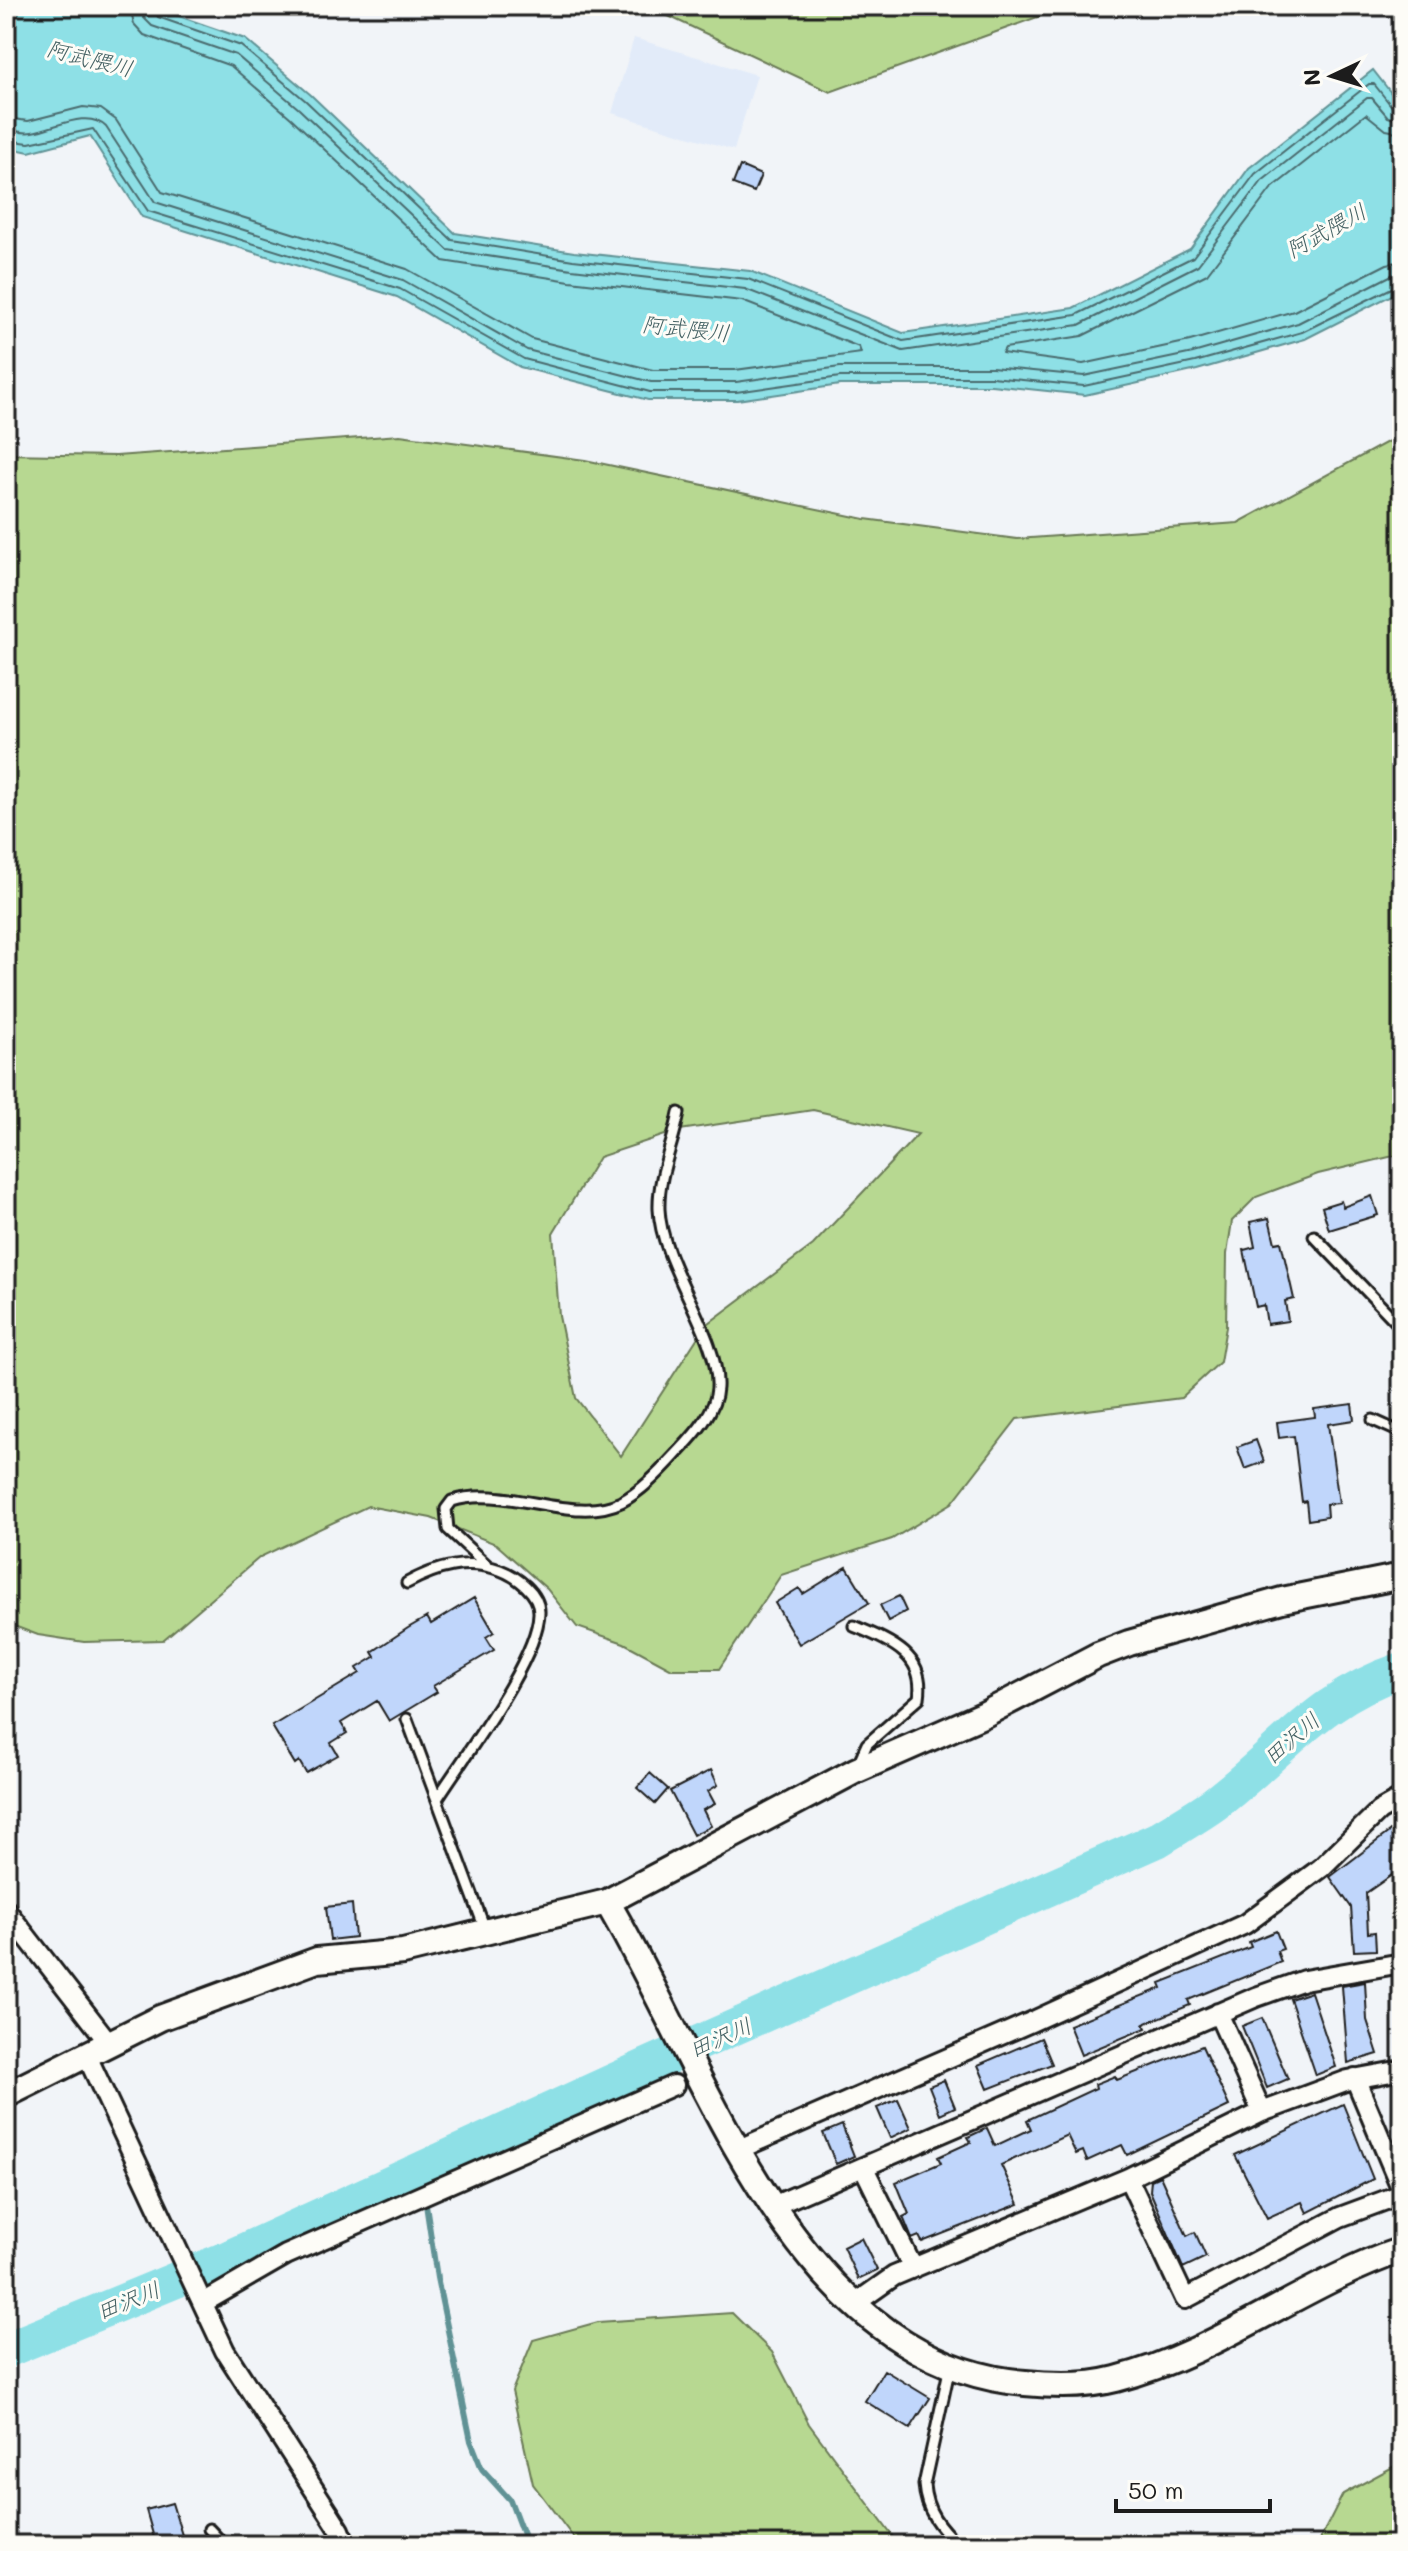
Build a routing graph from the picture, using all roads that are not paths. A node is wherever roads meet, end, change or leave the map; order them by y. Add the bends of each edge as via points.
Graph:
1 (679, 1113) dead end
2 (1314, 1236) dead end
3 (1402, 1328) edge
4 (1373, 1420) dead end
5 (1402, 1433) edge
6 (489, 1567) junction
7 (1402, 1576) edge
8 (407, 1583) dead end
9 (854, 1626) dead end
10 (407, 1719) dead end
11 (855, 1771) junction
12 (1402, 1798) edge
13 (437, 1799) junction
14 (607, 1902) junction
15 (6, 1910) edge
16 (487, 1933) junction
17 (1402, 1963) edge
18 (1218, 2013) junction
19 (109, 2043) junction
20 (86, 2054) junction
21 (1402, 2070) edge
22 (1355, 2078) junction
23 (674, 2085) dead end
24 (6, 2095) edge
25 (1262, 2112) junction
26 (739, 2149) junction
27 (864, 2168) junction
28 (1128, 2178) junction
29 (1402, 2192) edge
30 (773, 2206) junction
31 (1402, 2250) edge
32 (913, 2268) junction
33 (203, 2303) junction
34 (853, 2305) junction
35 (950, 2366) junction
36 (209, 2529) dead end
37 (224, 2545) edge
38 (346, 2545) edge
39 (958, 2545) edge

1 - 6 lane via 664,1163 659,1209 667,1248 715,1366 717,1389 709,1413 657,1475 621,1502 598,1508 475,1496 452,1501 446,1509 448,1529
2 - 3 lane
4 - 5 lane
6 - 8 lane via 433,1568
6 - 13 lane via 517,1580 536,1599 540,1611 535,1635
7 - 11 street via 1282,1600 1129,1643
9 - 11 lane via 898,1645 918,1668 922,1683 919,1698 867,1744
10 - 13 lane
11 - 14 street
12 - 26 street via 1379,1811 1321,1868 1245,1924
13 - 16 lane
14 - 16 street
14 - 26 street
15 - 19 street
16 - 19 street via 403,1952 317,1960 160,2018
17 - 18 street via 1304,1980
18 - 25 street
18 - 27 street
19 - 20 street
20 - 24 street
20 - 33 street
21 - 22 street
22 - 25 street
22 - 29 street
23 - 33 street via 286,2255
25 - 28 street
26 - 30 street
27 - 30 street
27 - 32 street
28 - 29 street via 1185,2299 1340,2217
28 - 32 street
30 - 34 street
31 - 35 street via 1365,2262 1197,2350 1116,2379 1046,2385 1000,2381
32 - 34 street
33 - 38 street via 225,2351
34 - 35 street via 924,2356
35 - 39 lane via 924,2485 926,2503
36 - 37 lane

